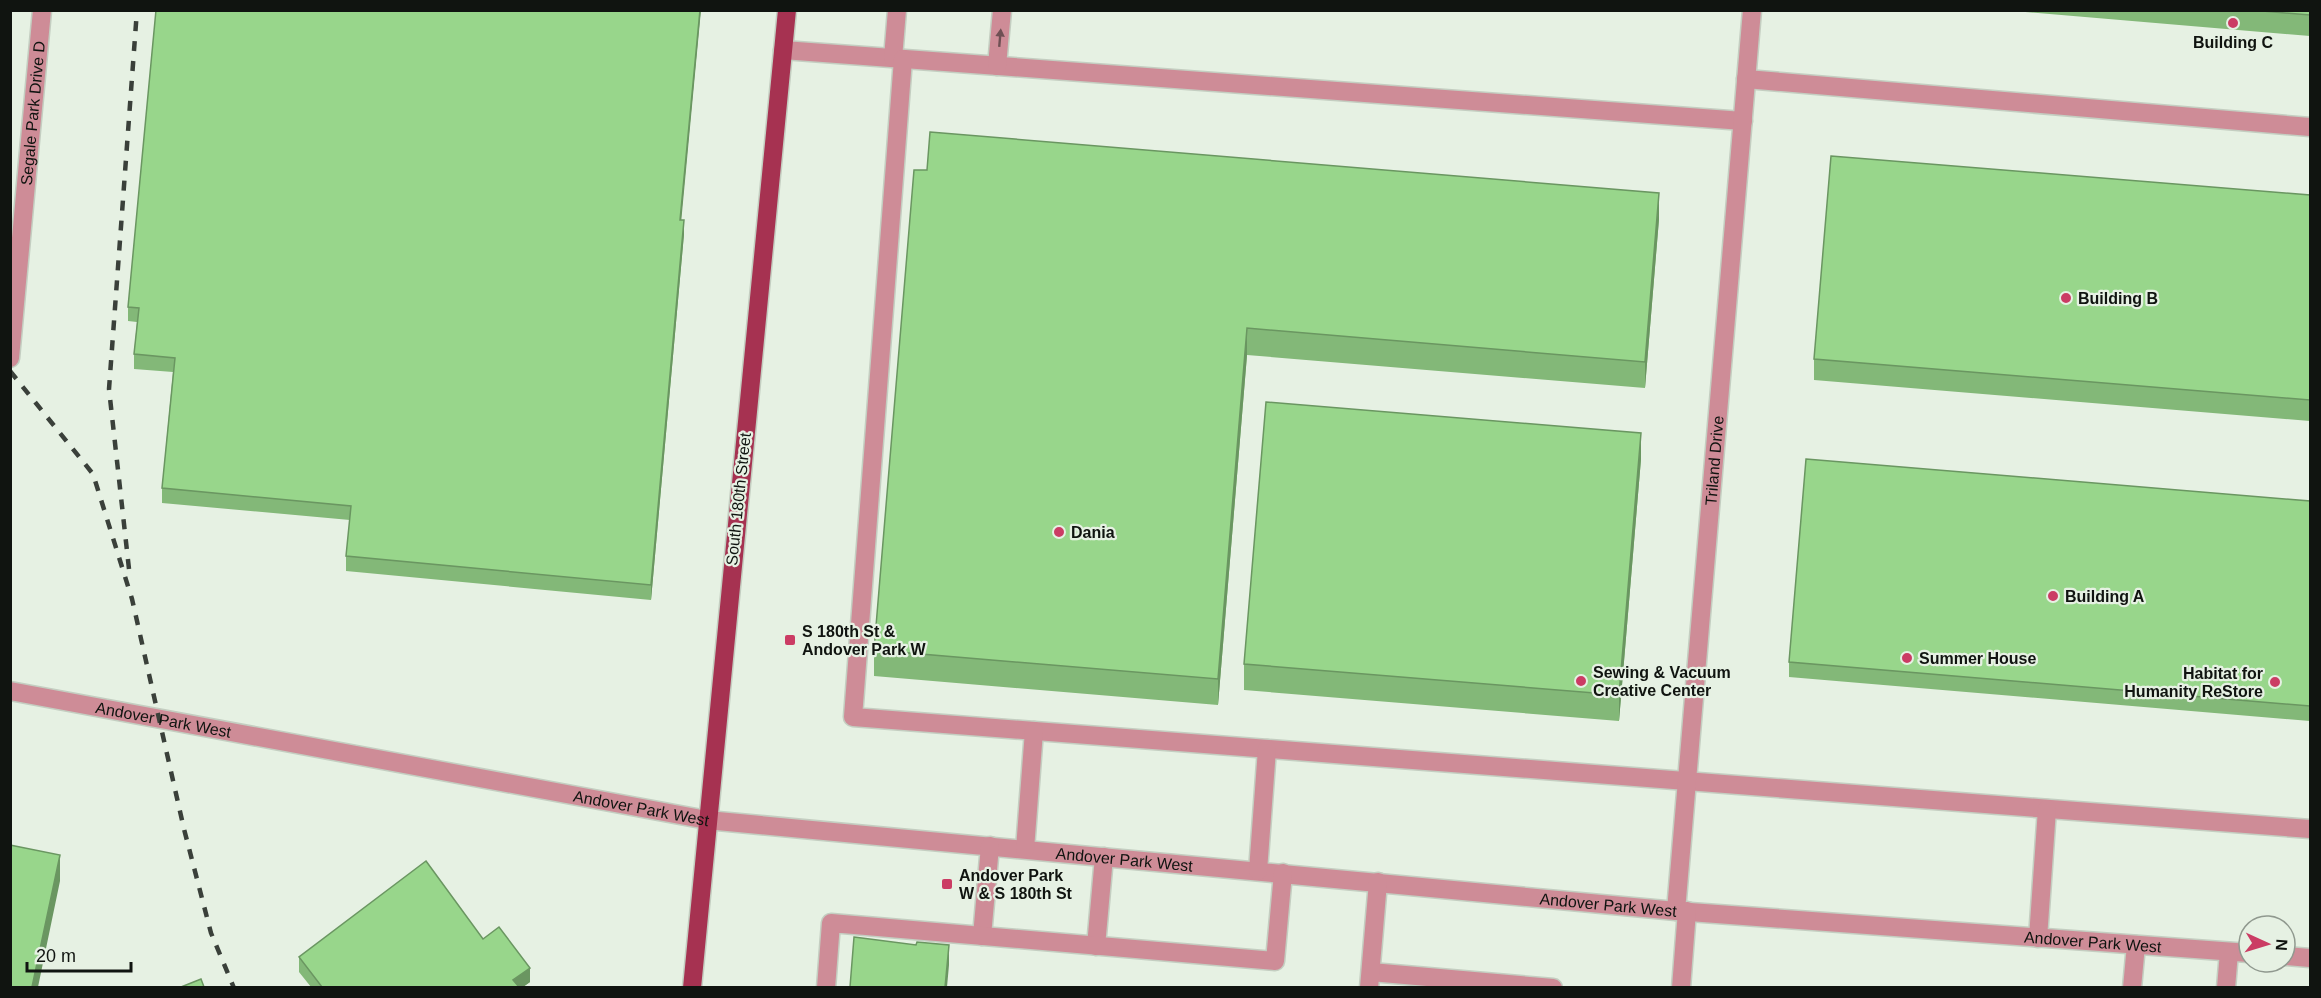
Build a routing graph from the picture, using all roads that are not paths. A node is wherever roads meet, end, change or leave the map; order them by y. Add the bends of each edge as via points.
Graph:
1 (42, 10) edge
2 (787, 10) edge
3 (897, 10) edge
4 (1002, 10) edge
5 (1752, 10) edge
6 (783, 50) junction
7 (898, 58) junction
8 (997, 66) junction
9 (1746, 79) junction
10 (1743, 121) junction
11 (2310, 127) edge
12 (13, 295) edge
13 (10, 358) edge
14 (10, 691) edge
15 (1034, 731) junction
16 (1267, 749) junction
17 (1687, 781) junction
18 (2047, 809) junction
19 (706, 819) junction
20 (2310, 829) edge
21 (990, 846) junction
22 (1025, 849) junction
23 (1104, 857) junction
24 (1258, 871) junction
25 (1283, 873) junction
26 (1378, 882) junction
27 (1682, 911) junction
28 (982, 936) junction
29 (2038, 938) junction
30 (2136, 945) junction
31 (1096, 946) junction
32 (2229, 952) junction
33 (2237, 952) edge
34 (1370, 980) edge
35 (692, 987) edge
36 (826, 987) edge
37 (1553, 987) edge
38 (1681, 987) edge
39 (2132, 987) edge
40 (2226, 987) edge

1 - 12 street, Segale Park Drive D
2 - 6 main road, South 180th Street
3 - 7 street
8 -> 4 street
5 - 9 street, Triland Drive
6 - 7 street
6 - 19 main road, South 180th Street
7 - 8 street
7 - 15 street via 853,717
8 - 10 street
9 - 10 street, Triland Drive
9 - 11 street
10 - 17 street, Triland Drive
12 - 13 street, Segale Park Drive D
14 - 19 street, Andover Park West
15 - 16 street
15 - 22 street
16 - 17 street
16 - 24 street
17 - 18 street
17 - 27 street, Triland Drive
18 - 20 street
18 - 29 street
19 - 21 street, Andover Park West
19 - 35 main road, South 180th Street
21 - 22 street, Andover Park West
21 - 28 street
22 - 23 street, Andover Park West
23 - 24 street, Andover Park West
23 - 31 street
24 - 25 street, Andover Park West
25 - 26 street, Andover Park West
25 - 31 street via 1275,961
26 - 27 street, Andover Park West
26 - 34 street
27 - 29 street, Andover Park West
27 - 38 street, Triland Drive
28 - 31 street
28 - 36 street via 831,923
29 - 30 street, Andover Park West
30 - 32 street, Andover Park West
30 - 39 street
32 - 33 street, Andover Park West
32 - 40 street
34 - 37 street

